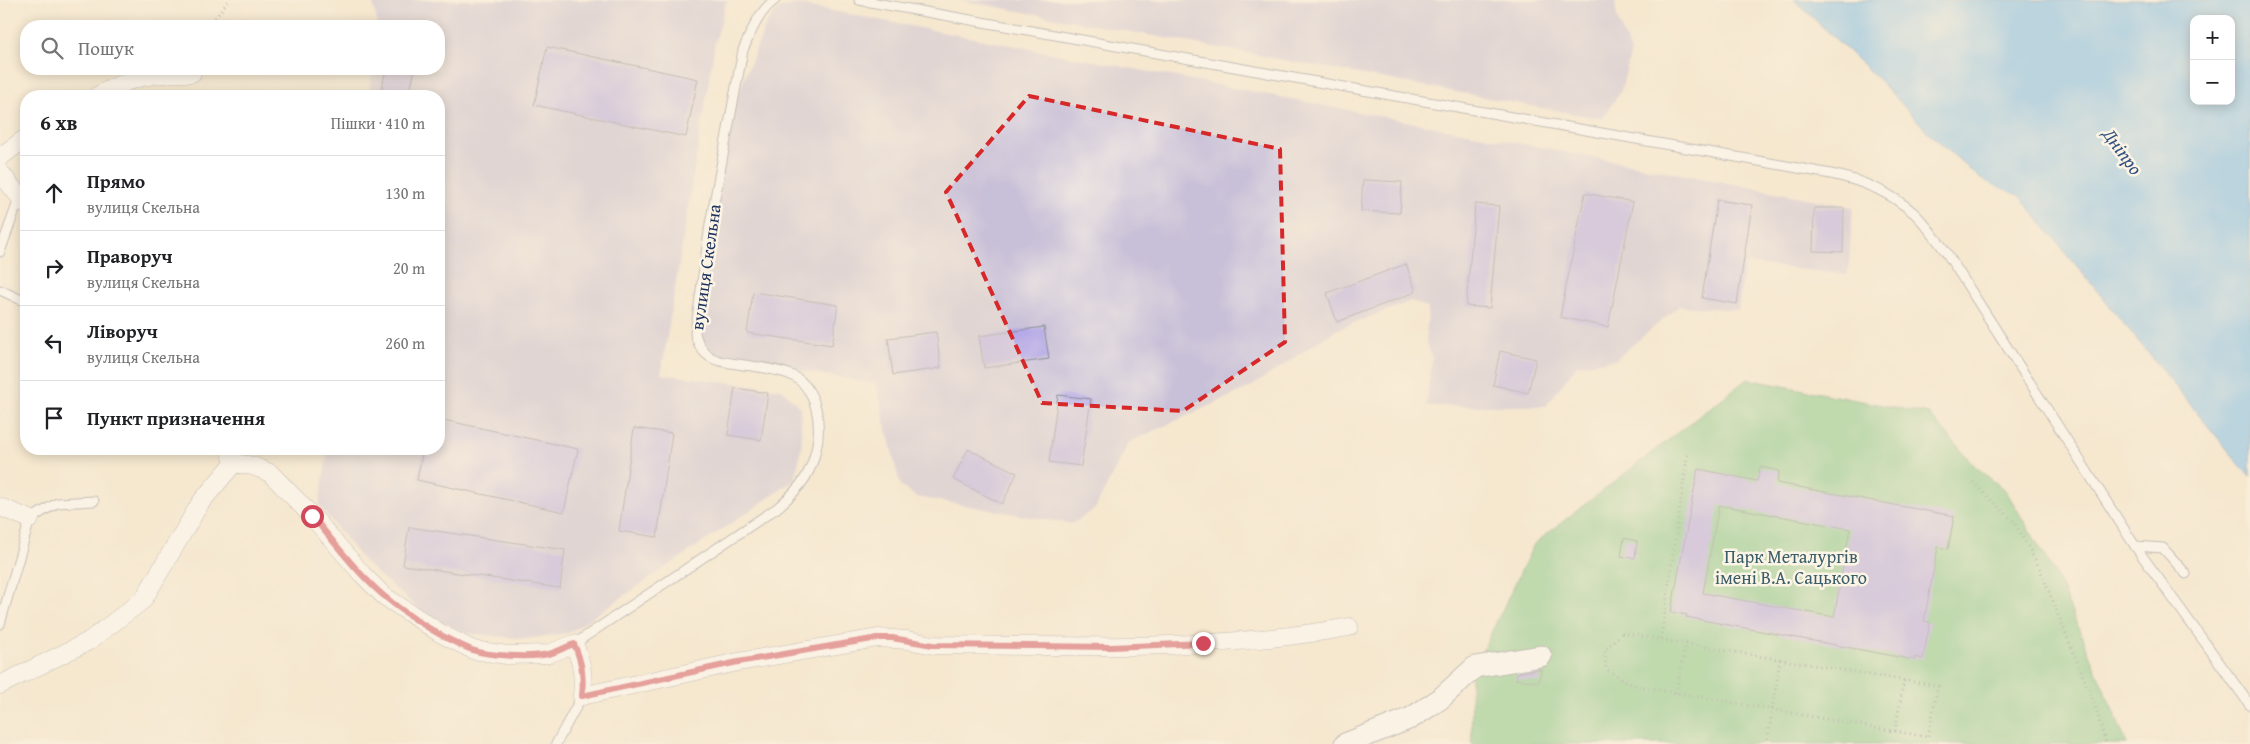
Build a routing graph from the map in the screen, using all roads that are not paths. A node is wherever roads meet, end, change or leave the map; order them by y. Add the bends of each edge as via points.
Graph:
1 (775, 0) edge
2 (859, 0) edge
3 (148, 75) edge
4 (108, 90) edge
5 (20, 143) edge
6 (0, 158) edge
7 (0, 172) edge
8 (20, 196) edge
9 (20, 207) edge
10 (0, 252) edge
11 (0, 290) edge
12 (20, 299) edge
13 (232, 456) edge
14 (94, 501) dead end
15 (0, 507) edge
16 (30, 519) junction
17 (2134, 546) junction
18 (2186, 574) dead end
19 (0, 624) edge
20 (1349, 627) dead end
21 (574, 644) junction
22 (1541, 656) dead end
23 (0, 685) edge
24 (582, 696) junction
25 (2250, 706) edge
26 (556, 744) edge
27 (1345, 744) edge

1 - 21 lane, вулиця Скельна via 754,26 743,50 710,224 695,334 698,345 713,359 791,375 808,390 818,420 813,463 797,491 777,508
2 - 17 lane via 1852,178 1914,213 1946,252
3 - 4 street
5 - 6 street
7 - 8 street
9 - 10 lane
11 - 12 lane
13 - 21 street, вулиця Скельна via 270,473 384,596 440,633 473,650 507,655 548,654
13 - 23 street, вулиця Скельна via 143,600 89,641
14 - 16 lane via 57,503
15 - 16 street
16 - 19 lane
17 - 18 lane via 2163,548
17 - 25 lane
20 - 24 street via 1299,636 1111,647 933,645 878,638 738,662
21 - 24 street via 582,661
22 - 27 street via 1475,667 1440,700 1411,718
24 - 26 lane

